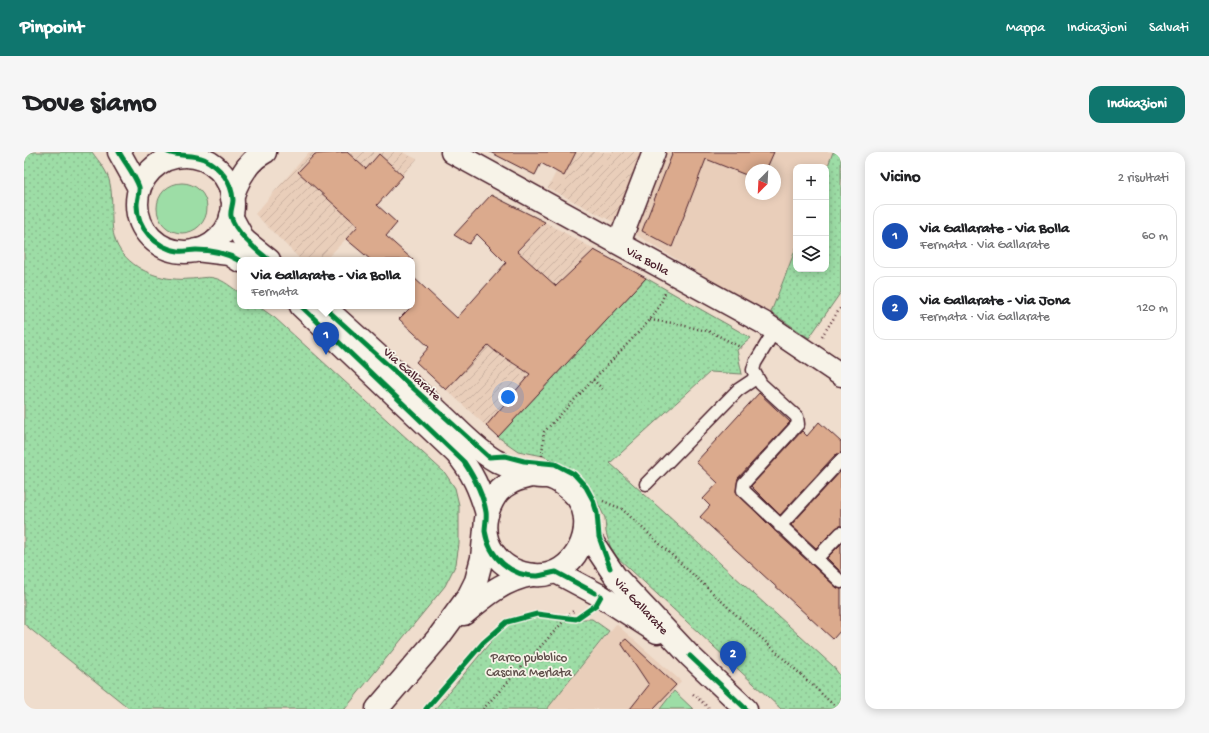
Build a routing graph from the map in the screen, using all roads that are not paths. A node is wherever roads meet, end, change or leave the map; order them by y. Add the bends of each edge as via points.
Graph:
1 (119, 152) edge
2 (265, 152) edge
3 (452, 152) edge
4 (654, 152) edge
5 (181, 154) edge
6 (139, 188) junction
7 (232, 207) junction
8 (620, 242) junction
9 (196, 250) junction
10 (265, 257) edge
11 (237, 259) edge
12 (304, 309) edge
13 (326, 309) edge
14 (775, 330) junction
15 (755, 375) junction
16 (841, 375) edge
17 (841, 460) edge
18 (540, 464) junction
19 (646, 484) dead end
20 (486, 522) junction
21 (780, 526) junction
22 (585, 531) junction
23 (841, 533) edge
24 (816, 559) junction
25 (556, 572) junction
26 (532, 575) junction
27 (841, 582) edge
28 (438, 638) junction
29 (690, 656) junction
30 (377, 709) edge
31 (746, 709) edge

1 - 6 main road
2 - 7 main road via 258,155 239,177
3 - 8 main road, Via Bolla
4 - 8 main road
5 - 6 main road via 154,166
5 - 7 main road via 203,159 216,168 227,180
6 - 9 main road via 138,213 149,236 171,249
7 - 9 main road via 228,224 219,238
7 - 10 main road via 244,240
8 - 14 main road, Via Bolla
9 - 11 main road via 229,254
12 - 20 main road, Via Gallarate via 456,453 472,474 483,498
13 - 18 main road, Via Gallarate via 488,457
14 - 15 lane via 754,367
14 - 16 main road, Via Bolla
15 - 19 lane via 753,380 738,390
15 - 21 lane via 799,421 743,486 745,493
17 - 21 lane
18 - 20 main road, Via Gallarate via 503,487 493,499
18 - 22 main road, Via Gallarate via 549,478 565,485 577,498 584,514
20 - 26 main road, Via Gallarate via 489,545 497,558 509,569 524,575
20 - 28 main road via 482,558 476,581 460,609
21 - 24 lane
22 - 25 main road, Via Gallarate via 580,548 571,562
22 - 29 main road, Via Gallarate via 615,576
23 - 24 lane
24 - 27 lane
25 - 26 main road, Via Gallarate
25 - 29 main road, Via Gallarate via 602,596
26 - 28 main road via 514,579 489,593
28 - 30 main road
29 - 31 main road, Via Gallarate

